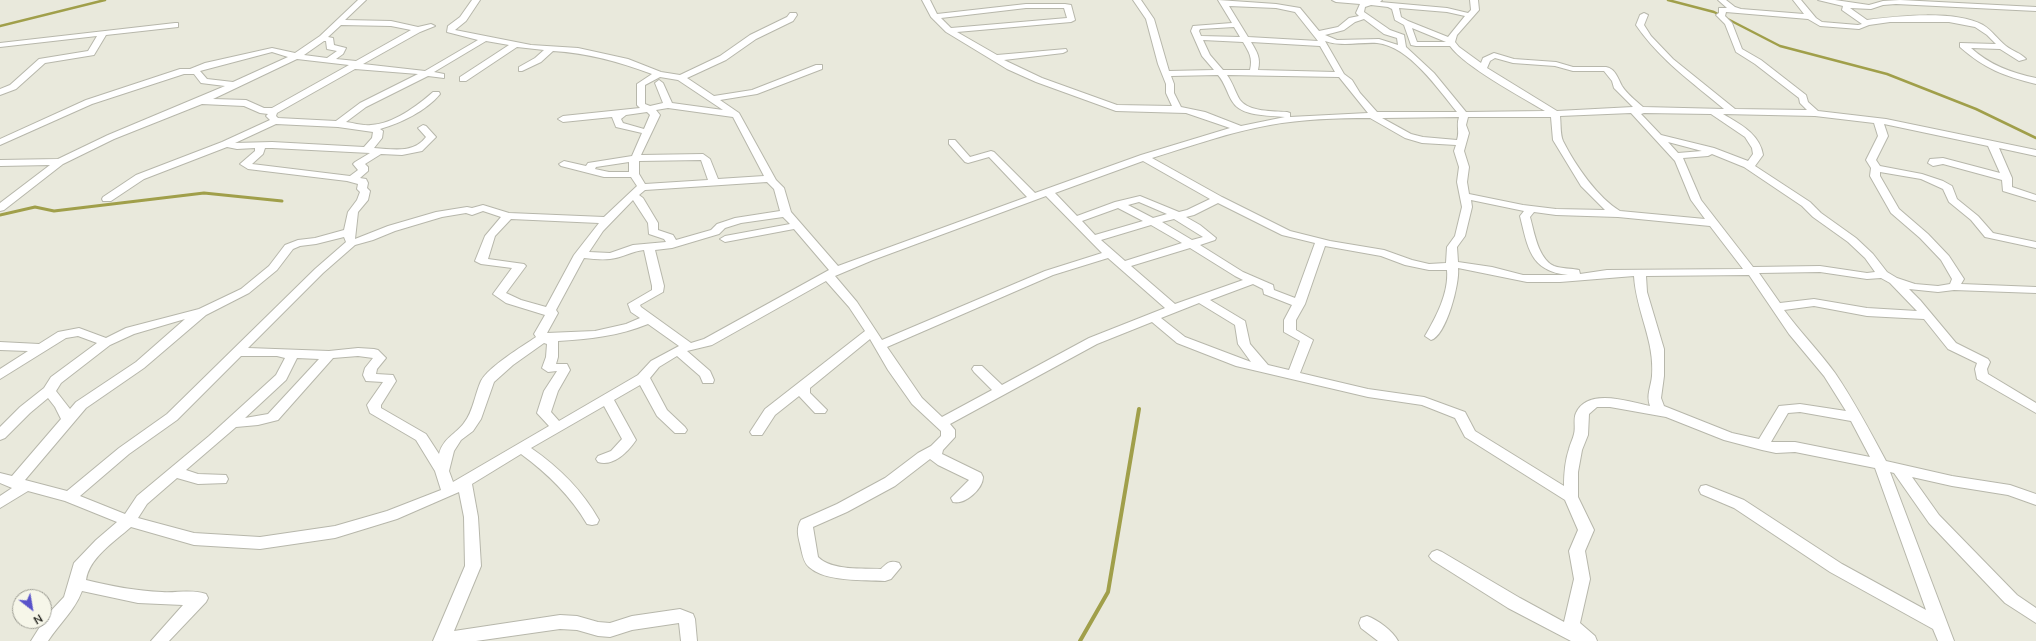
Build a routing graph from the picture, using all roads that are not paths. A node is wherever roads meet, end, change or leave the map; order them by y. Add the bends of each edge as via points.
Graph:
1 (361, 0) edge
2 (476, 0) edge
3 (926, 0) edge
4 (1137, 0) edge
5 (1336, 0) edge
6 (1379, 0) edge
7 (1474, 0) edge
8 (1722, 0) edge
9 (1797, 0) edge
10 (1822, 0) edge
11 (1978, 0) edge
12 (2016, 0) edge
13 (1224, 2) edge
14 (1878, 2) edge
15 (1368, 3) junction
16 (1388, 5) junction
17 (1848, 6) junction
18 (1990, 7) junction
19 (2034, 10) edge
20 (1741, 11) junction
21 (792, 15) dead end
22 (1469, 15) junction
23 (1644, 15) dead end
24 (936, 16) junction
25 (1363, 17) junction
26 (1811, 17) junction
27 (1907, 18) junction
28 (338, 23) junction
29 (1866, 23) junction
30 (175, 25) dead end
31 (1236, 25) junction
32 (431, 26) dead end
33 (1408, 28) junction
34 (417, 30) junction
35 (949, 30) junction
36 (103, 33) junction
37 (1318, 35) junction
38 (323, 38) junction
39 (482, 38) junction
40 (1199, 38) junction
41 (1402, 38) junction
42 (1245, 39) junction
43 (1451, 41) junction
44 (516, 44) junction
45 (1322, 44) junction
46 (0, 45) edge
47 (2002, 47) junction
48 (551, 48) junction
49 (1403, 49) junction
50 (1063, 51) dead end
51 (296, 56) junction
52 (996, 58) junction
53 (2022, 59) dead end
54 (327, 61) junction
55 (356, 65) junction
56 (819, 67) dead end
57 (522, 69) dead end
58 (1483, 69) junction
59 (192, 71) junction
60 (1220, 72) junction
61 (1253, 72) junction
62 (427, 73) junction
63 (1166, 74) junction
64 (1341, 75) junction
65 (441, 76) dead end
66 (676, 77) junction
67 (659, 78) junction
68 (463, 79) dead end
69 (2036, 81) edge
70 (234, 85) junction
71 (0, 92) edge
72 (436, 94) dead end
73 (712, 98) junction
74 (201, 101) junction
75 (668, 105) junction
76 (1178, 109) junction
77 (644, 110) junction
78 (1637, 110) junction
79 (627, 112) junction
80 (1733, 112) junction
81 (1715, 113) junction
82 (1815, 113) junction
83 (1555, 114) junction
84 (736, 115) junction
85 (1373, 115) junction
86 (274, 116) junction
87 (1464, 116) junction
88 (1310, 117) junction
89 (562, 119) dead end
90 (1878, 121) junction
91 (338, 124) junction
92 (370, 128) junction
93 (423, 128) dead end
94 (1239, 128) junction
95 (647, 132) junction
96 (1655, 136) junction
97 (0, 142) edge
98 (952, 142) dead end
99 (1462, 143) junction
100 (225, 144) junction
101 (1992, 144) junction
102 (256, 146) junction
103 (371, 151) junction
104 (1713, 152) junction
105 (2036, 153) edge
106 (1675, 156) junction
107 (1144, 158) junction
108 (634, 159) junction
109 (60, 162) junction
110 (0, 163) edge
111 (1933, 163) dead end
112 (564, 164) dead end
113 (1750, 167) junction
114 (1876, 168) junction
115 (590, 170) junction
116 (634, 174) junction
117 (771, 178) junction
118 (2007, 178) junction
119 (352, 179) junction
120 (714, 183) junction
121 (642, 187) junction
122 (1049, 193) junction
123 (632, 196) junction
124 (1464, 196) junction
125 (1034, 198) junction
126 (2036, 198) edge
127 (107, 199) dead end
128 (1218, 199) junction
129 (1119, 204) junction
130 (0, 208) edge
131 (1532, 209) junction
132 (786, 213) junction
133 (1618, 214) junction
134 (1175, 215) junction
135 (508, 216) junction
136 (606, 220) junction
137 (1075, 220) junction
138 (1152, 222) junction
139 (1714, 223) junction
140 (795, 226) junction
141 (349, 238) junction
142 (725, 239) dead end
143 (1093, 239) junction
144 (1321, 241) junction
145 (672, 244) junction
146 (1192, 244) junction
147 (2036, 245) edge
148 (649, 246) junction
149 (1110, 254) junction
150 (580, 256) junction
151 (1124, 265) junction
152 (1453, 265) junction
153 (1752, 271) junction
154 (1615, 273) junction
155 (832, 274) junction
156 (1640, 274) junction
157 (1888, 277) junction
158 (1251, 281) junction
159 (1954, 287) junction
160 (2036, 290) edge
161 (1200, 299) junction
162 (1299, 304) junction
163 (1776, 307) junction
164 (1172, 309) junction
165 (202, 312) junction
166 (549, 312) junction
167 (1925, 316) junction
168 (1153, 317) junction
169 (649, 320) junction
170 (872, 331) junction
171 (1431, 336) dead end
172 (543, 338) junction
173 (106, 342) junction
174 (881, 345) junction
175 (0, 346) edge
176 (41, 348) junction
177 (684, 349) junction
178 (238, 352) junction
179 (290, 354) junction
180 (329, 355) junction
181 (1263, 368) junction
182 (978, 369) dead end
183 (0, 375) edge
184 (1293, 375) junction
185 (643, 378) junction
186 (708, 380) dead end
187 (804, 387) junction
188 (49, 391) junction
189 (1001, 391) junction
190 (607, 400) junction
191 (2036, 409) edge
192 (820, 410) dead end
193 (1666, 413) junction
194 (1856, 416) junction
195 (68, 419) junction
196 (232, 422) junction
197 (941, 423) junction
198 (558, 428) junction
199 (680, 430) dead end
200 (757, 432) dead end
201 (0, 435) edge
202 (1762, 445) junction
203 (523, 449) junction
204 (936, 449) junction
205 (604, 460) dead end
206 (1880, 463) junction
207 (442, 470) junction
208 (1900, 470) junction
209 (175, 472) junction
210 (0, 478) edge
211 (221, 479) dead end
212 (464, 482) junction
213 (19, 484) junction
214 (1706, 490) dead end
215 (449, 492) junction
216 (69, 497) junction
217 (1571, 497) junction
218 (958, 498) dead end
219 (2036, 500) edge
220 (0, 503) edge
221 (592, 520) dead end
222 (128, 521) junction
223 (1437, 556) dead end
224 (893, 567) dead end
225 (77, 584) junction
226 (2036, 616) edge
227 (1367, 623) dead end
228 (1939, 624) junction
229 (442, 640) edge
230 (39, 641) edge
231 (159, 641) edge
232 (689, 641) edge
233 (1390, 641) edge
234 (1584, 641) edge
235 (1589, 641) edge
236 (1946, 641) edge

1 - 28 street
2 - 39 street via 463,19 451,28 451,32
3 - 24 street
4 - 63 street via 1148,14
5 - 15 street
6 - 15 street
6 - 16 street
7 - 22 street via 1475,10
8 - 20 street via 1732,9
9 - 26 street
10 - 17 street via 1840,2
11 - 18 street
12 - 19 street
13 - 31 street
13 - 37 street via 1292,8 1297,10
14 - 17 street via 1876,6 1870,7
14 - 18 street
14 - 27 street via 1897,16
15 - 16 street
15 - 25 street via 1360,9
16 - 22 street via 1447,10
16 - 33 street via 1395,8 1398,18
17 - 29 street via 1845,8
18 - 19 street
20 - 26 street
20 - 82 street via 1722,10 1723,14 1720,15 1728,23 1739,50 1803,97 1804,103
21 - 66 street via 790,19 738,46 723,58
22 - 43 street via 1453,34
23 - 80 street via 1640,25 1645,33 1678,67
24 - 35 street
24 - 35 street via 1026,6 1064,6 1068,7 1072,20
25 - 37 street via 1352,20 1337,30
25 - 41 street
26 - 29 street via 1820,24 1860,27
27 - 29 street via 1889,18
27 - 47 street via 1972,24 1984,28
28 - 34 street via 407,26
28 - 38 street
30 - 36 street
31 - 40 street via 1196,28 1194,31
31 - 42 street
32 - 34 street
33 - 41 street via 1409,34
33 - 43 street via 1429,31
33 - 43 street via 1416,44 1445,44
34 - 55 street
35 - 52 street
36 - 46 street
36 - 71 street via 91,53 42,61 13,87
37 - 45 street
37 - 49 street via 1336,42 1379,41
38 - 51 street
38 - 54 street via 330,40 330,47 342,48
39 - 44 street
39 - 62 street via 482,41
40 - 42 street
40 - 60 street via 1206,56
41 - 49 street via 1400,46
42 - 45 street
42 - 61 street via 1256,62
43 - 58 street via 1456,49
44 - 48 street
44 - 68 street
45 - 64 street
47 - 53 street
47 - 69 street via 1963,45 1980,60 2010,75
48 - 57 street via 538,60
48 - 67 street via 578,50 610,57
49 - 87 street via 1431,75
50 - 52 street
51 - 54 street
51 - 59 street via 272,50
51 - 70 street
52 - 76 street via 1039,80 1116,108
54 - 55 street
55 - 62 street
55 - 86 street
56 - 73 street via 754,92
58 - 78 street via 1486,60 1494,55 1513,61 1556,64 1573,69 1606,69
58 - 83 street
59 - 70 street via 197,72 204,81
59 - 97 street via 175,73 89,102
60 - 61 street
60 - 63 street
60 - 88 street via 1242,107 1253,111
61 - 64 street
62 - 65 street
62 - 91 street via 363,105
63 - 76 street via 1170,93
64 - 85 street
66 - 67 street
66 - 73 street
67 - 75 street
67 - 77 street via 641,84 641,105
70 - 74 street
72 - 92 street via 410,113 385,125
73 - 84 street
74 - 86 street via 246,103
74 - 109 street via 111,137
75 - 77 street
75 - 84 street
76 - 94 street via 1203,113
77 - 79 street
77 - 95 street via 652,111 654,117
78 - 81 street
78 - 83 street
78 - 96 street
79 - 89 street
79 - 95 street via 616,118 619,124
80 - 81 street
80 - 82 street
81 - 113 street via 1751,138 1758,149 1758,155
82 - 90 street
83 - 87 street
83 - 133 street via 1558,140 1585,184 1609,209
84 - 117 street
85 - 87 street
85 - 88 street
85 - 99 street via 1408,136 1422,140
86 - 91 street
86 - 100 street
87 - 99 street via 1461,125 1464,133
88 - 94 street
90 - 101 street
90 - 114 street via 1883,136 1871,160
91 - 92 street
92 - 103 street via 378,131
93 - 103 street via 431,136 421,149 402,152
94 - 107 street
95 - 108 street
96 - 104 street
96 - 106 street
98 - 125 street via 968,160 991,154
99 - 124 street via 1459,151 1464,166
100 - 102 street
100 - 127 street via 140,177
101 - 105 street
101 - 118 street
102 - 103 street via 272,144
102 - 119 street via 260,147 260,152 245,164 251,167
103 - 119 street via 376,154 358,164 363,167 363,171
104 - 106 street
104 - 113 street via 1741,161
106 - 139 street via 1696,200
107 - 122 street
107 - 128 street
108 - 115 street via 598,163 590,166
108 - 116 street
108 - 120 street via 703,157
109 - 110 street
109 - 130 street
111 - 118 street via 1943,161
112 - 115 street
113 - 157 street via 1771,183 1812,207 1817,214 1869,256
114 - 147 street via 1924,176 1940,182 1948,188 1950,199 1979,223 1983,232
114 - 159 street via 1875,176 1895,211 1945,258 1958,279
115 - 116 street via 618,176
116 - 121 street
117 - 120 street
117 - 132 street via 779,188
118 - 126 street via 2007,189
119 - 141 street via 362,181 362,189 365,191 364,199 350,218 352,224
120 - 121 street
121 - 123 street
122 - 125 street
122 - 137 street
123 - 136 street
123 - 145 street via 639,200 653,223 653,232 669,237
124 - 131 street
124 - 152 street via 1467,207 1460,236 1452,247
125 - 155 street
128 - 134 street via 1190,213
128 - 144 street via 1286,233
129 - 134 street via 1140,199
129 - 137 street
129 - 138 street
131 - 133 street
131 - 154 street via 1525,216 1544,265 1560,271
132 - 140 street
132 - 145 street via 739,220 721,226 715,232
133 - 139 street
134 - 138 street
134 - 146 street via 1211,238
135 - 136 street
135 - 141 street via 483,208 472,212 467,210 440,214 392,228 369,238
135 - 166 street via 496,226 481,261 520,266 499,294 504,298
136 - 150 street
137 - 143 street
138 - 143 street
138 - 146 street
139 - 153 street
140 - 142 street
140 - 155 street
141 - 165 street via 336,234 289,247 272,268 245,291
141 - 178 street
143 - 149 street
144 - 152 street via 1384,254 1429,267
144 - 162 street
145 - 148 street
146 - 151 street
146 - 158 street
148 - 150 street via 633,248 610,256
148 - 169 street via 658,286 657,292 634,304 635,309
149 - 151 street
149 - 174 street via 1049,273
150 - 166 street
151 - 164 street
152 - 154 street via 1481,268 1513,278 1527,279 1566,279
152 - 171 street via 1454,282 1440,321
153 - 156 street
153 - 157 street via 1820,269
153 - 163 street
154 - 156 street
155 - 170 street
155 - 177 street via 708,342
156 - 193 street via 1641,292 1658,349 1658,376 1654,398 1658,409
157 - 159 street via 1914,287
157 - 167 street via 1916,302
158 - 161 street
158 - 162 street via 1269,288 1268,292
159 - 160 street
161 - 164 street
161 - 181 street via 1242,324 1244,344
162 - 184 street via 1290,320 1290,332 1307,340
163 - 167 street via 1805,303 1867,312
163 - 194 street via 1828,374
164 - 168 street
165 - 173 street via 130,330
165 - 195 street via 140,364 81,405
166 - 172 street via 552,313 540,334
167 - 191 street via 1952,346 1984,362 1982,376
168 - 181 street via 1181,340 1240,363
168 - 189 street via 1093,341
169 - 172 street via 595,335
169 - 177 street
170 - 174 street
170 - 187 street
172 - 198 street via 553,343 548,368 563,367 564,370 551,391 544,413
172 - 207 street via 488,380 474,419 447,450
173 - 176 street via 79,332 62,335
173 - 188 street via 56,380
174 - 197 street via 918,402
175 - 176 street
176 - 183 street
177 - 185 street via 655,364
177 - 186 street
178 - 179 street
178 - 216 street via 172,417 124,451
179 - 180 street
179 - 196 street via 291,358 281,377
180 - 196 street via 273,417 263,421
180 - 207 street via 358,352 374,353 380,358 371,368 369,375 371,378 388,378 390,381 374,405 375,410 421,437
181 - 184 street
182 - 189 street
184 - 217 street via 1368,393 1424,401 1460,415 1470,434
185 - 190 street
185 - 199 street via 662,413
187 - 192 street via 804,394
187 - 200 street via 780,402 760,421
188 - 195 street via 61,405
188 - 201 street
189 - 197 street
190 - 198 street
190 - 205 street via 629,440 616,454
193 - 202 street via 1729,437
193 - 217 street via 1610,403 1594,403 1586,408 1582,414 1581,435 1571,472
194 - 202 street via 1800,408 1784,409
194 - 206 street
195 - 213 street
196 - 209 street
197 - 204 street via 948,430 948,436
198 - 203 street
202 - 206 street via 1776,448 1795,447
203 - 212 street
203 - 221 street via 553,470 584,504
204 - 218 street via 935,456 943,462 976,477 976,483
204 - 224 street via 890,482 806,524 804,530 808,546 813,562 819,566 845,573 885,575
206 - 208 street
206 - 228 street
207 - 215 street
208 - 219 street via 2010,490
208 - 226 street via 1934,519 2011,599
209 - 211 street via 198,479
209 - 222 street via 142,500
210 - 213 street
212 - 215 street
212 - 229 street via 471,517 473,566
213 - 216 street
213 - 220 street
214 - 228 street via 1739,504 1836,568
215 - 222 street via 392,515 335,532 260,543 194,539
216 - 222 street
217 - 235 street via 1586,530 1577,551 1582,579 1571,625
222 - 225 street via 101,544 80,567
223 - 234 street via 1514,603
225 - 230 street via 71,600
225 - 231 street via 115,594 178,599 200,598
227 - 233 street
228 - 236 street
229 - 232 street via 560,622 610,630 632,623 680,616 687,619

